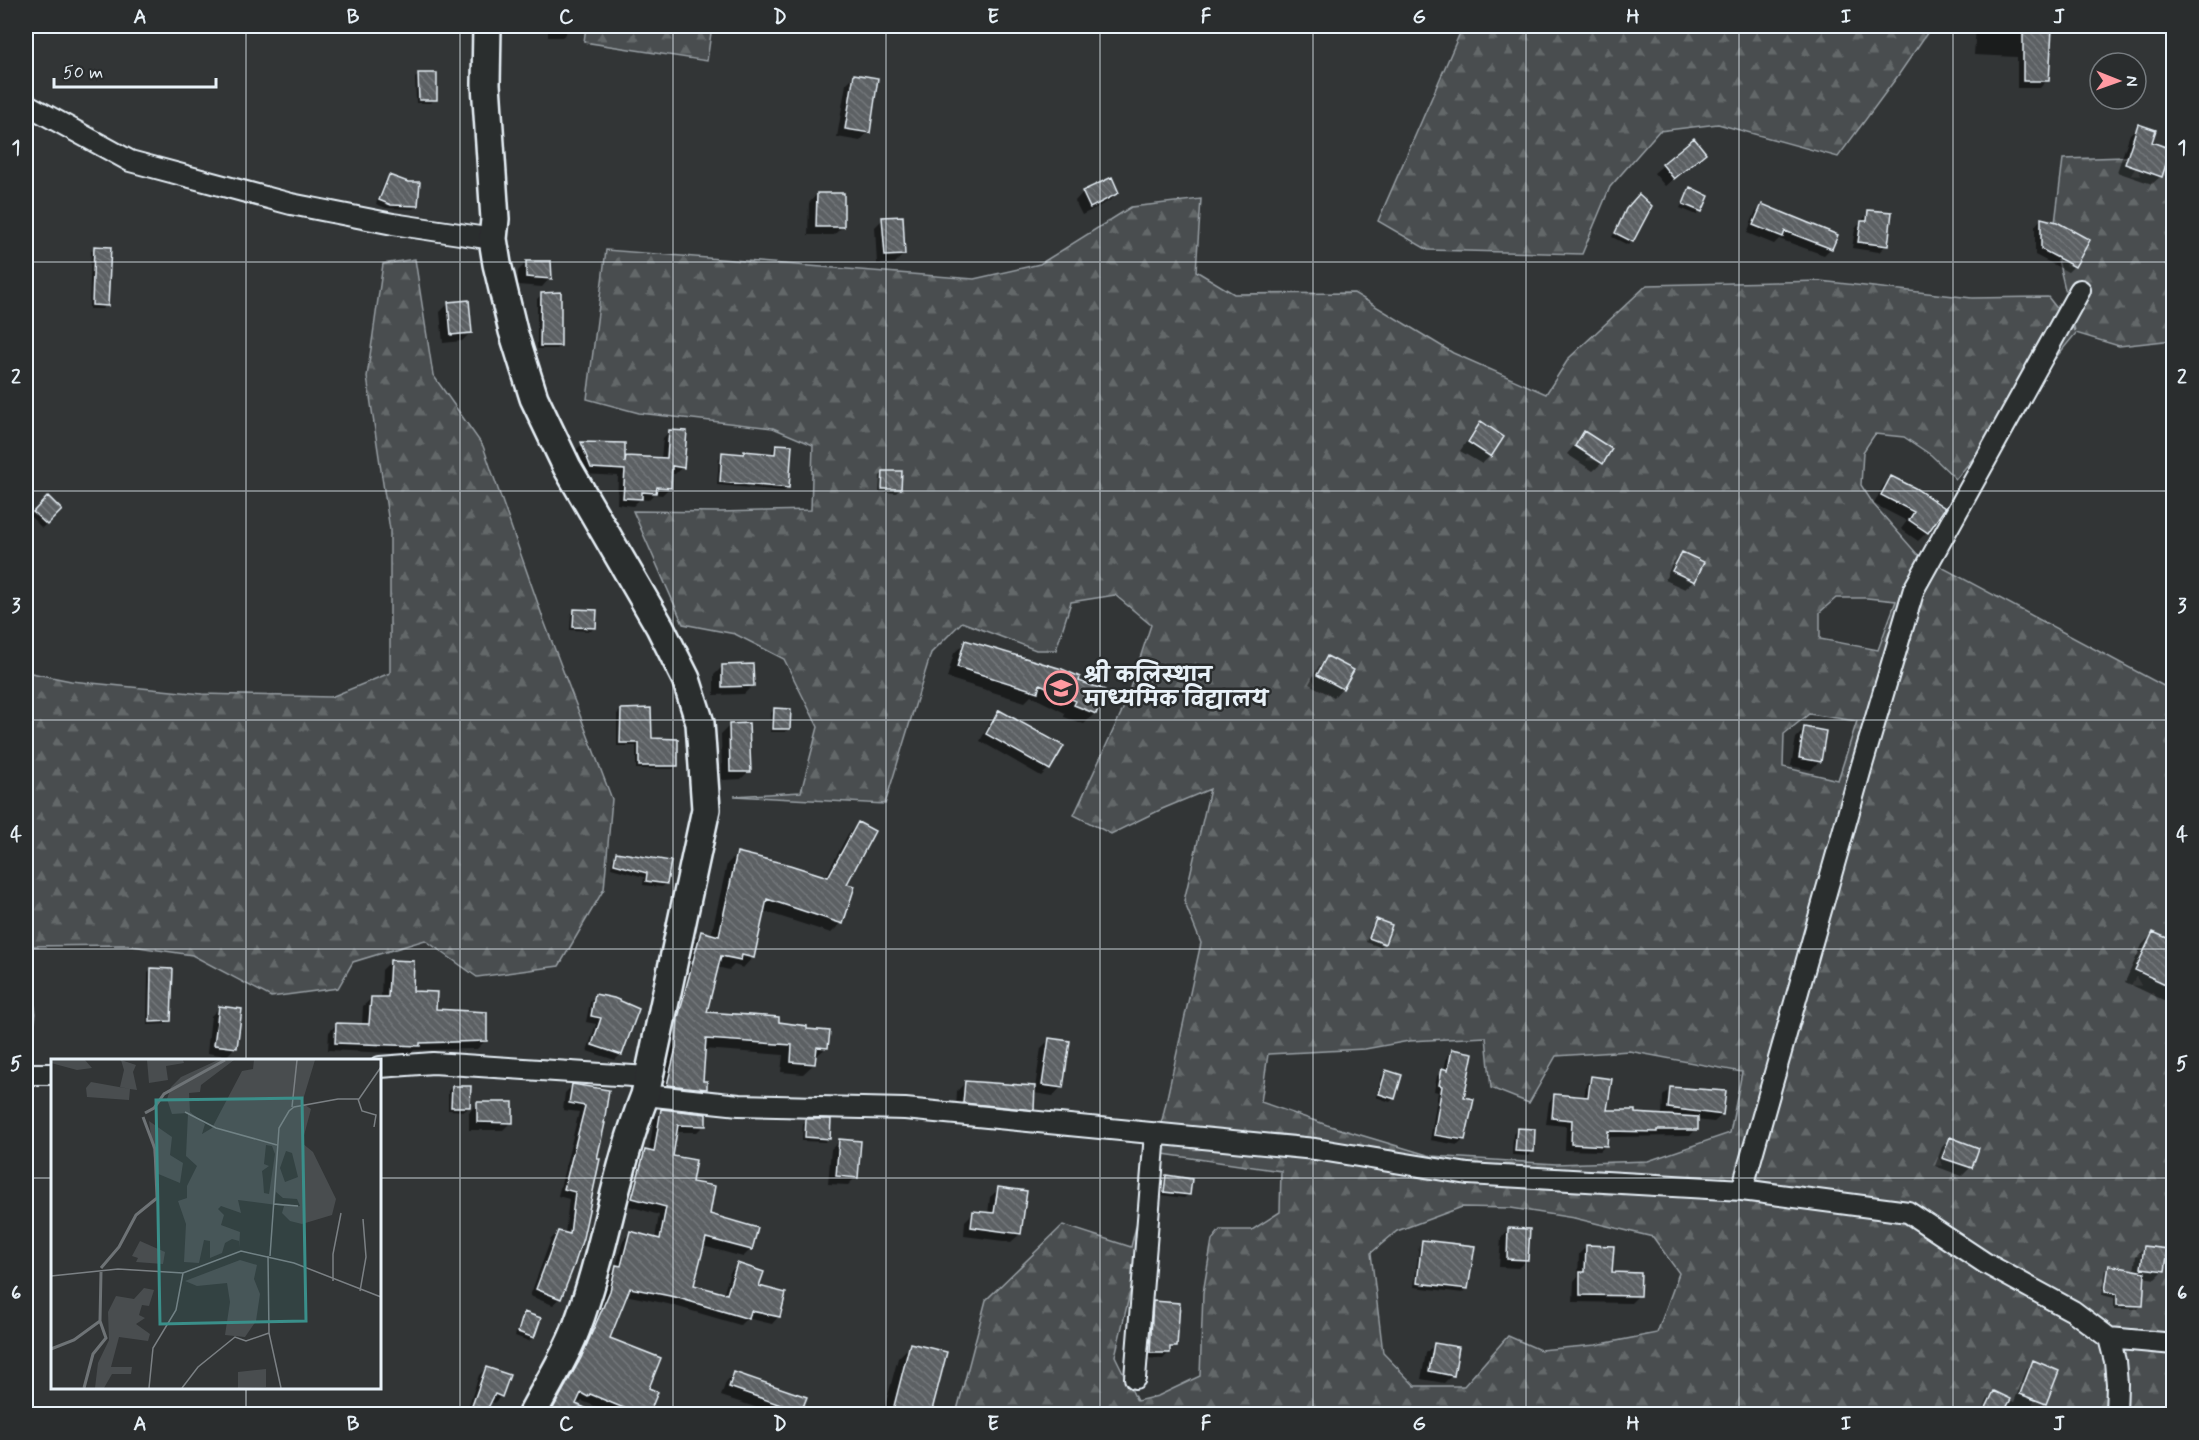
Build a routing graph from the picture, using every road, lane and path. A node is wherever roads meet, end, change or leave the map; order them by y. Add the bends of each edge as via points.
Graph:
1 (487, 26) edge
2 (26, 104) edge
3 (493, 239) junction
4 (2079, 290) dead end
5 (381, 1067) edge
6 (26, 1074) edge
7 (51, 1074) edge
8 (646, 1086) junction
9 (1155, 1134) junction
10 (1742, 1190) junction
11 (2109, 1338) junction
12 (2174, 1344) edge
13 (1135, 1378) dead end
14 (532, 1414) edge
15 (2116, 1414) edge

1 - 3 street
2 - 3 street via 130,161 291,204
3 - 8 street via 513,331 534,398 567,467 660,627 686,680 700,723 706,809
4 - 10 street via 1914,589
5 - 8 street via 433,1063
6 - 7 street
8 - 9 street via 740,1105 905,1109
8 - 14 street via 576,1330
9 - 10 street via 1315,1149 1468,1174
9 - 13 street
10 - 11 street via 1908,1212 1985,1263 2073,1311
11 - 12 street
11 - 15 street via 2115,1361

